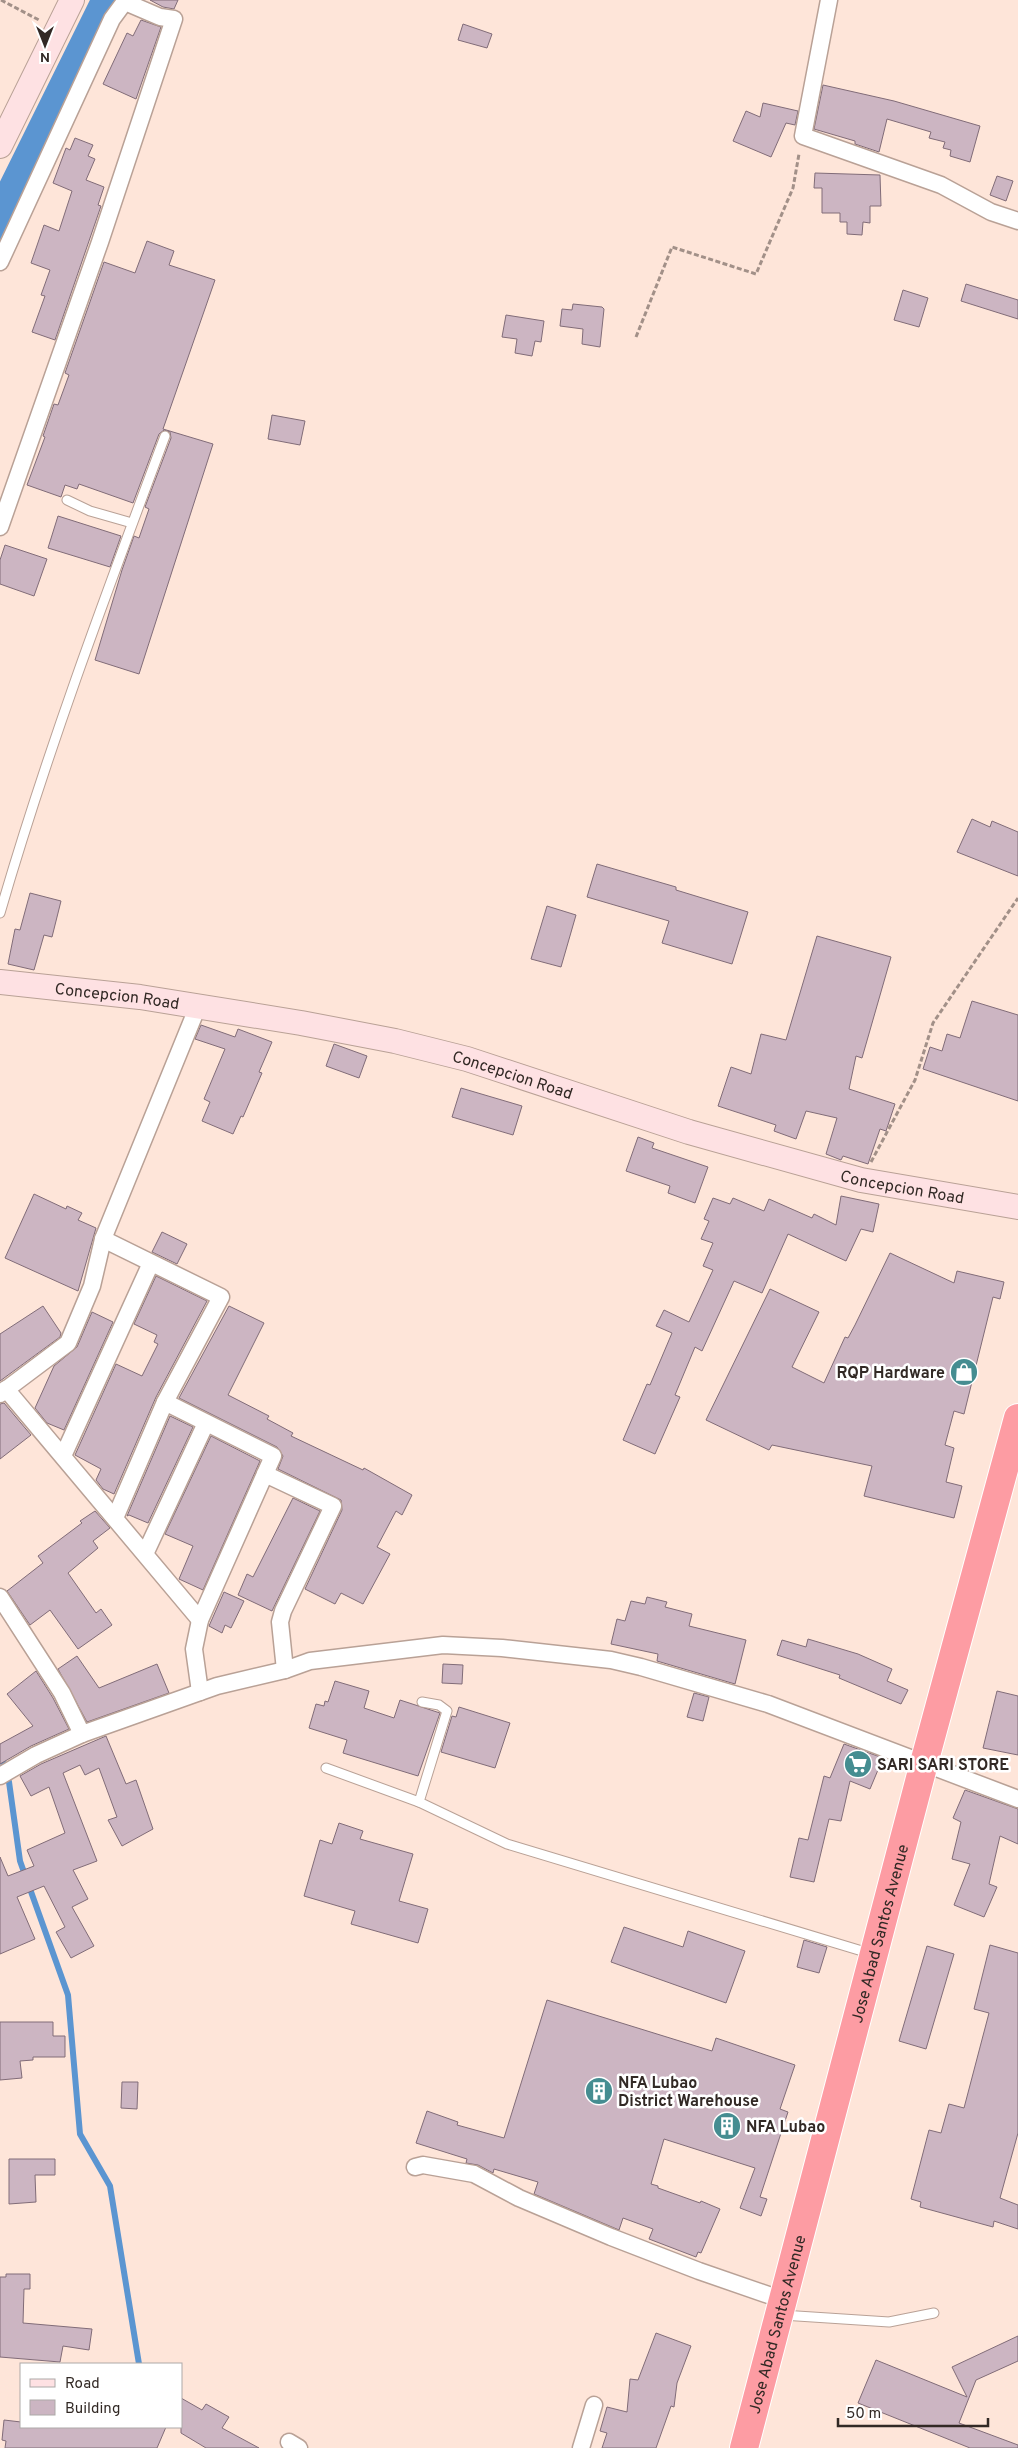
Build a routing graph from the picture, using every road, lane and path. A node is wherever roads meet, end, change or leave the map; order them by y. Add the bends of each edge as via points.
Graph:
1 (2, 0) edge
2 (72, 0) edge
3 (828, 0) edge
4 (125, 1) edge
5 (57, 30) junction
6 (803, 136) junction
7 (0, 146) edge
8 (1018, 221) edge
9 (0, 262) edge
10 (636, 337) dead end
11 (165, 436) dead end
12 (67, 500) dead end
13 (132, 523) junction
14 (0, 527) edge
15 (1018, 898) edge
16 (0, 913) edge
17 (0, 982) edge
18 (198, 1006) junction
19 (861, 1180) junction
20 (1018, 1207) edge
21 (103, 1239) junction
22 (151, 1263) junction
23 (3, 1392) edge
24 (165, 1402) junction
25 (1018, 1418) edge
26 (206, 1423) junction
27 (63, 1456) junction
28 (265, 1474) junction
29 (114, 1518) junction
30 (145, 1554) junction
31 (0, 1597) edge
32 (200, 1620) junction
33 (285, 1670) junction
34 (200, 1692) junction
35 (422, 1702) dead end
36 (82, 1734) junction
37 (924, 1762) junction
38 (326, 1768) dead end
39 (4, 1773) edge
40 (1018, 1799) edge
41 (419, 1802) junction
42 (874, 1955) junction
43 (415, 2166) dead end
44 (781, 2307) junction
45 (934, 2313) dead end
46 (594, 2405) dead end
47 (581, 2448) edge
48 (744, 2448) edge

1 - 5 path
2 - 5 street
3 - 6 street
4 - 9 street via 112,19
4 - 14 street via 160,17 174,19
5 - 7 street
6 - 8 street via 941,185 991,212
6 - 10 path via 793,188 756,274 672,247
11 - 13 lane
12 - 13 lane via 90,511
13 - 16 lane via 29,812
15 - 19 path via 933,1023 915,1080
17 - 18 street, Concepcion Road
18 - 19 street, Concepcion Road via 355,1032 467,1059 689,1132
18 - 21 street
19 - 20 street, Concepcion Road
21 - 22 street
21 - 23 street via 92,1286 68,1343
22 - 24 street via 221,1297
22 - 27 street
23 - 27 street
24 - 26 street
24 - 29 street
25 - 37 highway, Jose Abad Santos Avenue
26 - 28 street via 273,1456
26 - 30 street
27 - 29 street
28 - 32 street
28 - 33 street via 333,1506 283,1611 280,1622
29 - 30 street
30 - 32 street
31 - 36 street via 62,1693
32 - 34 street via 194,1649
33 - 34 street
33 - 37 street via 310,1661 443,1645 611,1660 768,1704
34 - 36 street
35 - 41 lane via 439,1705 447,1711
36 - 39 street
37 - 40 street
37 - 42 highway, Jose Abad Santos Avenue
38 - 41 lane
41 - 42 lane via 507,1844
42 - 44 highway, Jose Abad Santos Avenue
43 - 44 street via 423,2164 474,2174 519,2198
44 - 45 lane via 889,2322
44 - 48 highway, Jose Abad Santos Avenue
46 - 47 street

